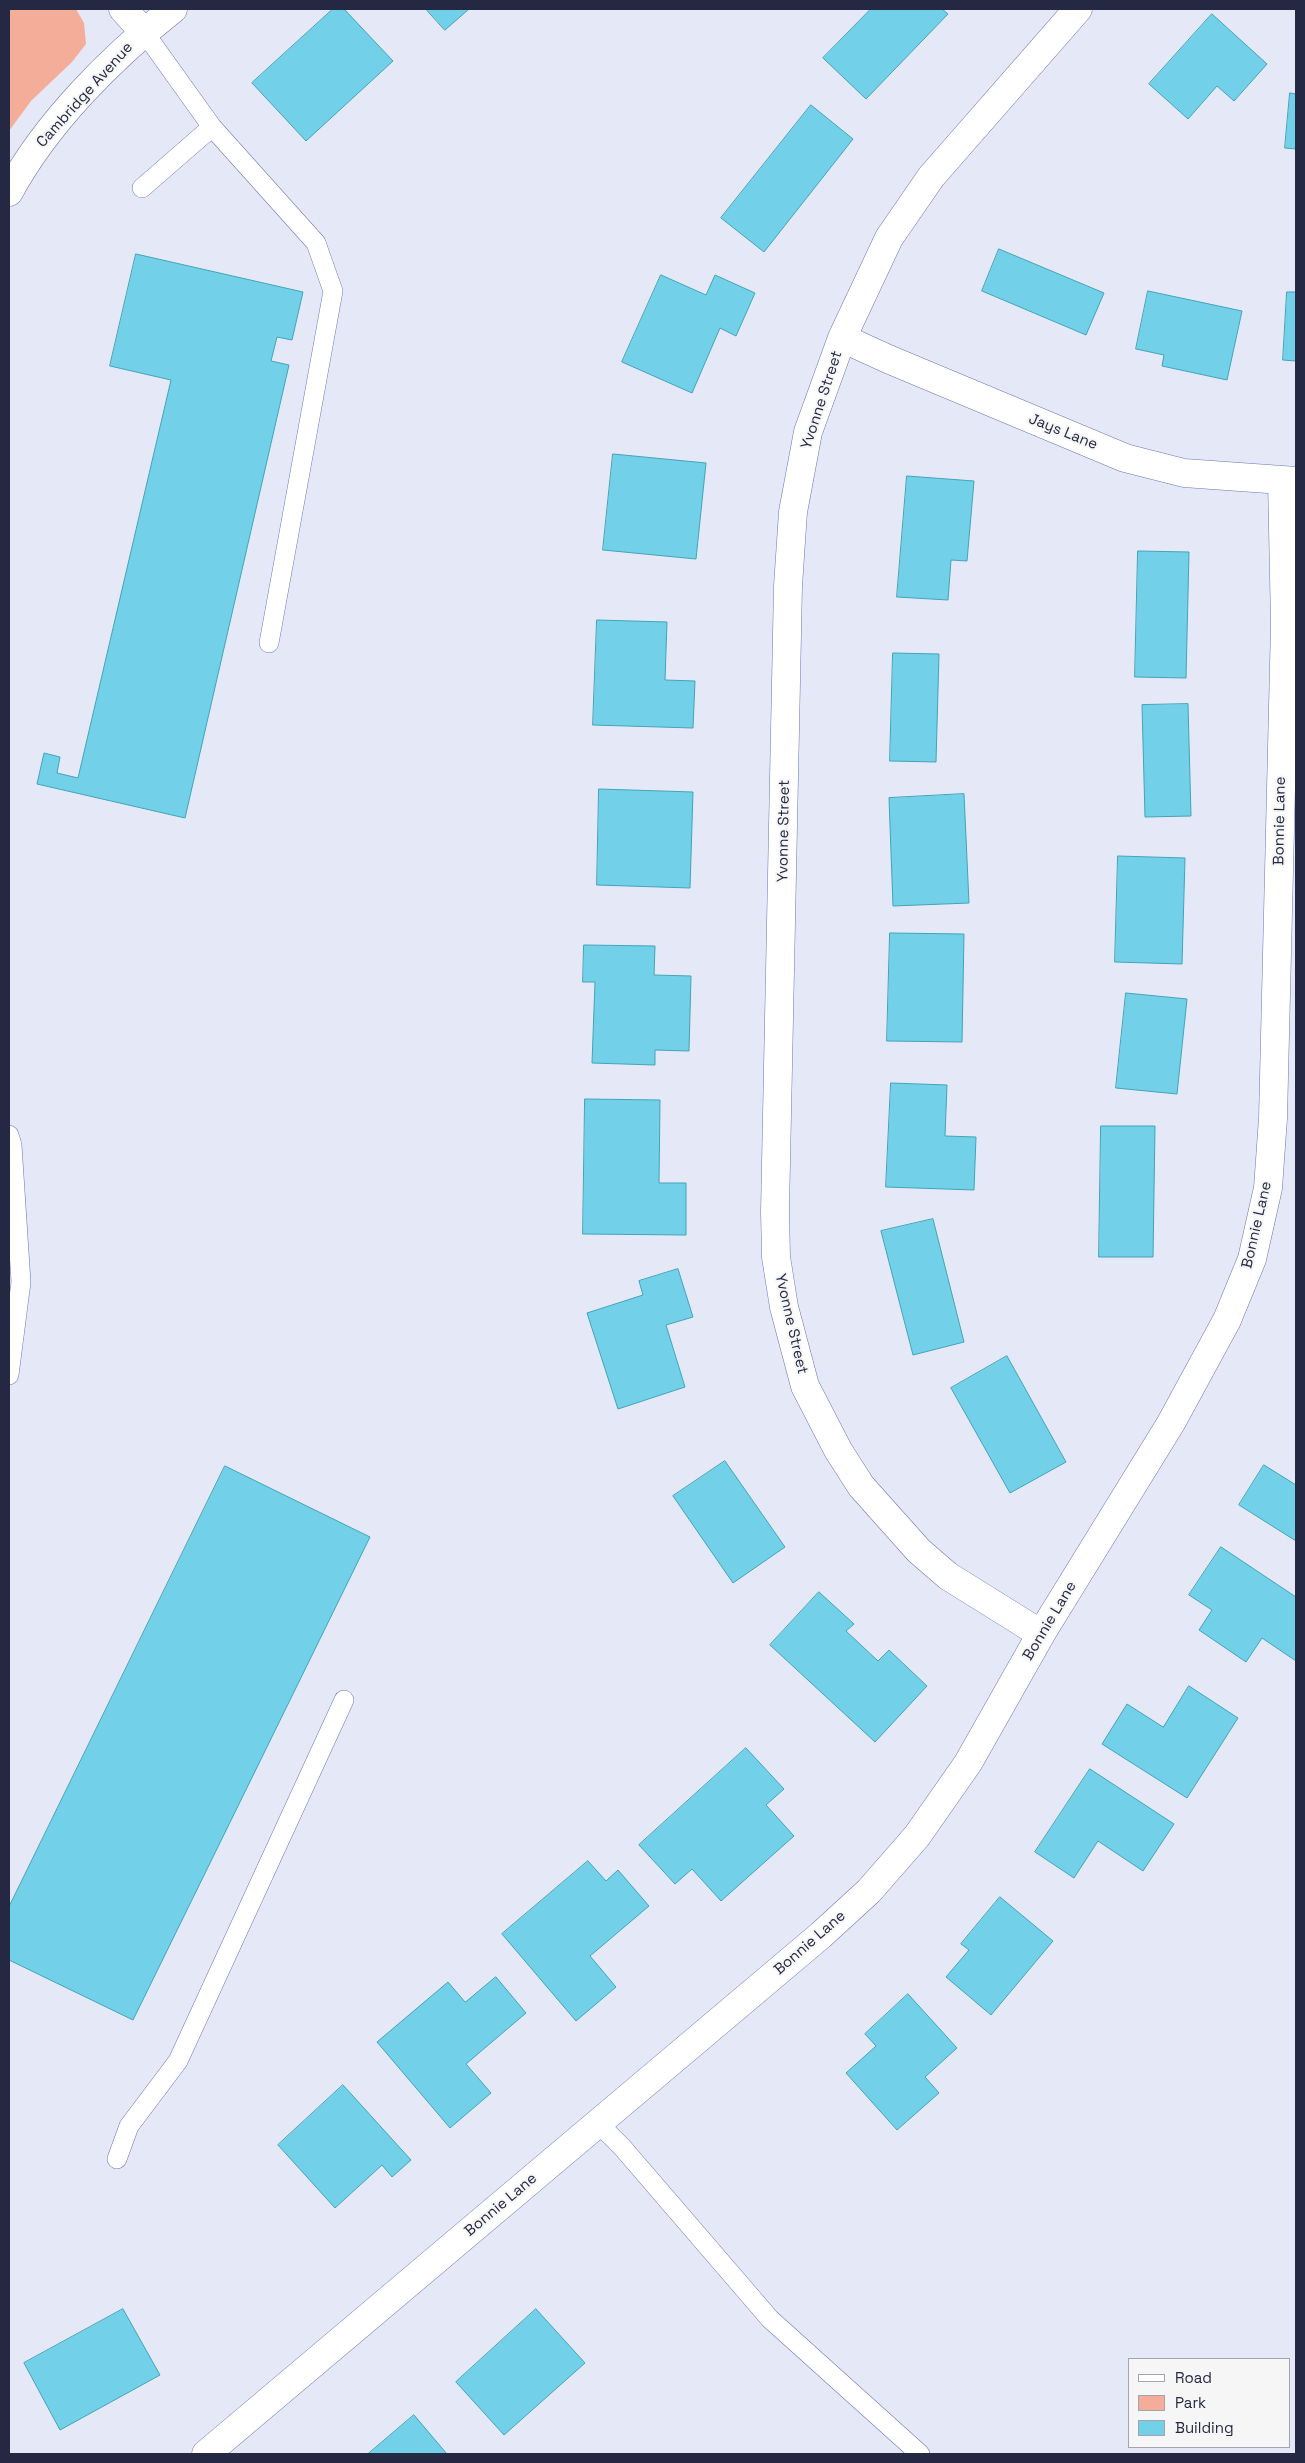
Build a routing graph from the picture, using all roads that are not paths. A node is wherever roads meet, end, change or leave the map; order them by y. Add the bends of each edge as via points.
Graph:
1 (123, 9) edge
2 (173, 9) edge
3 (1078, 9) edge
4 (144, 32) junction
5 (212, 127) junction
6 (142, 188) dead end
7 (9, 192) edge
8 (842, 338) junction
9 (1289, 481) edge
10 (269, 643) dead end
11 (9, 1136) edge
12 (9, 1375) edge
13 (1041, 1634) junction
14 (344, 1700) dead end
15 (598, 2123) junction
16 (117, 2159) dead end
17 (206, 2454) edge
18 (920, 2454) edge

1 - 4 street
2 - 4 street, Cambridge Avenue
3 - 8 street, Yvonne Street via 931,177 889,238
4 - 5 lane
4 - 7 street, Cambridge Avenue via 50,129
5 - 6 lane
5 - 10 lane via 316,243 333,291
8 - 9 street, Jays Lane via 1125,458 1184,473
8 - 13 street, Yvonne Street via 808,432 793,512 788,586 775,1211 781,1290 805,1386 861,1486 919,1551 948,1576
9 - 13 street, Bonnie Lane via 1274,1118 1268,1188 1252,1258 1227,1320 1171,1423
11 - 12 lane via 21,1282
13 - 15 street, Bonnie Lane via 968,1763 917,1836 869,1891
14 - 16 lane via 178,2062 129,2126
15 - 17 street, Bonnie Lane
15 - 18 lane via 770,2319

